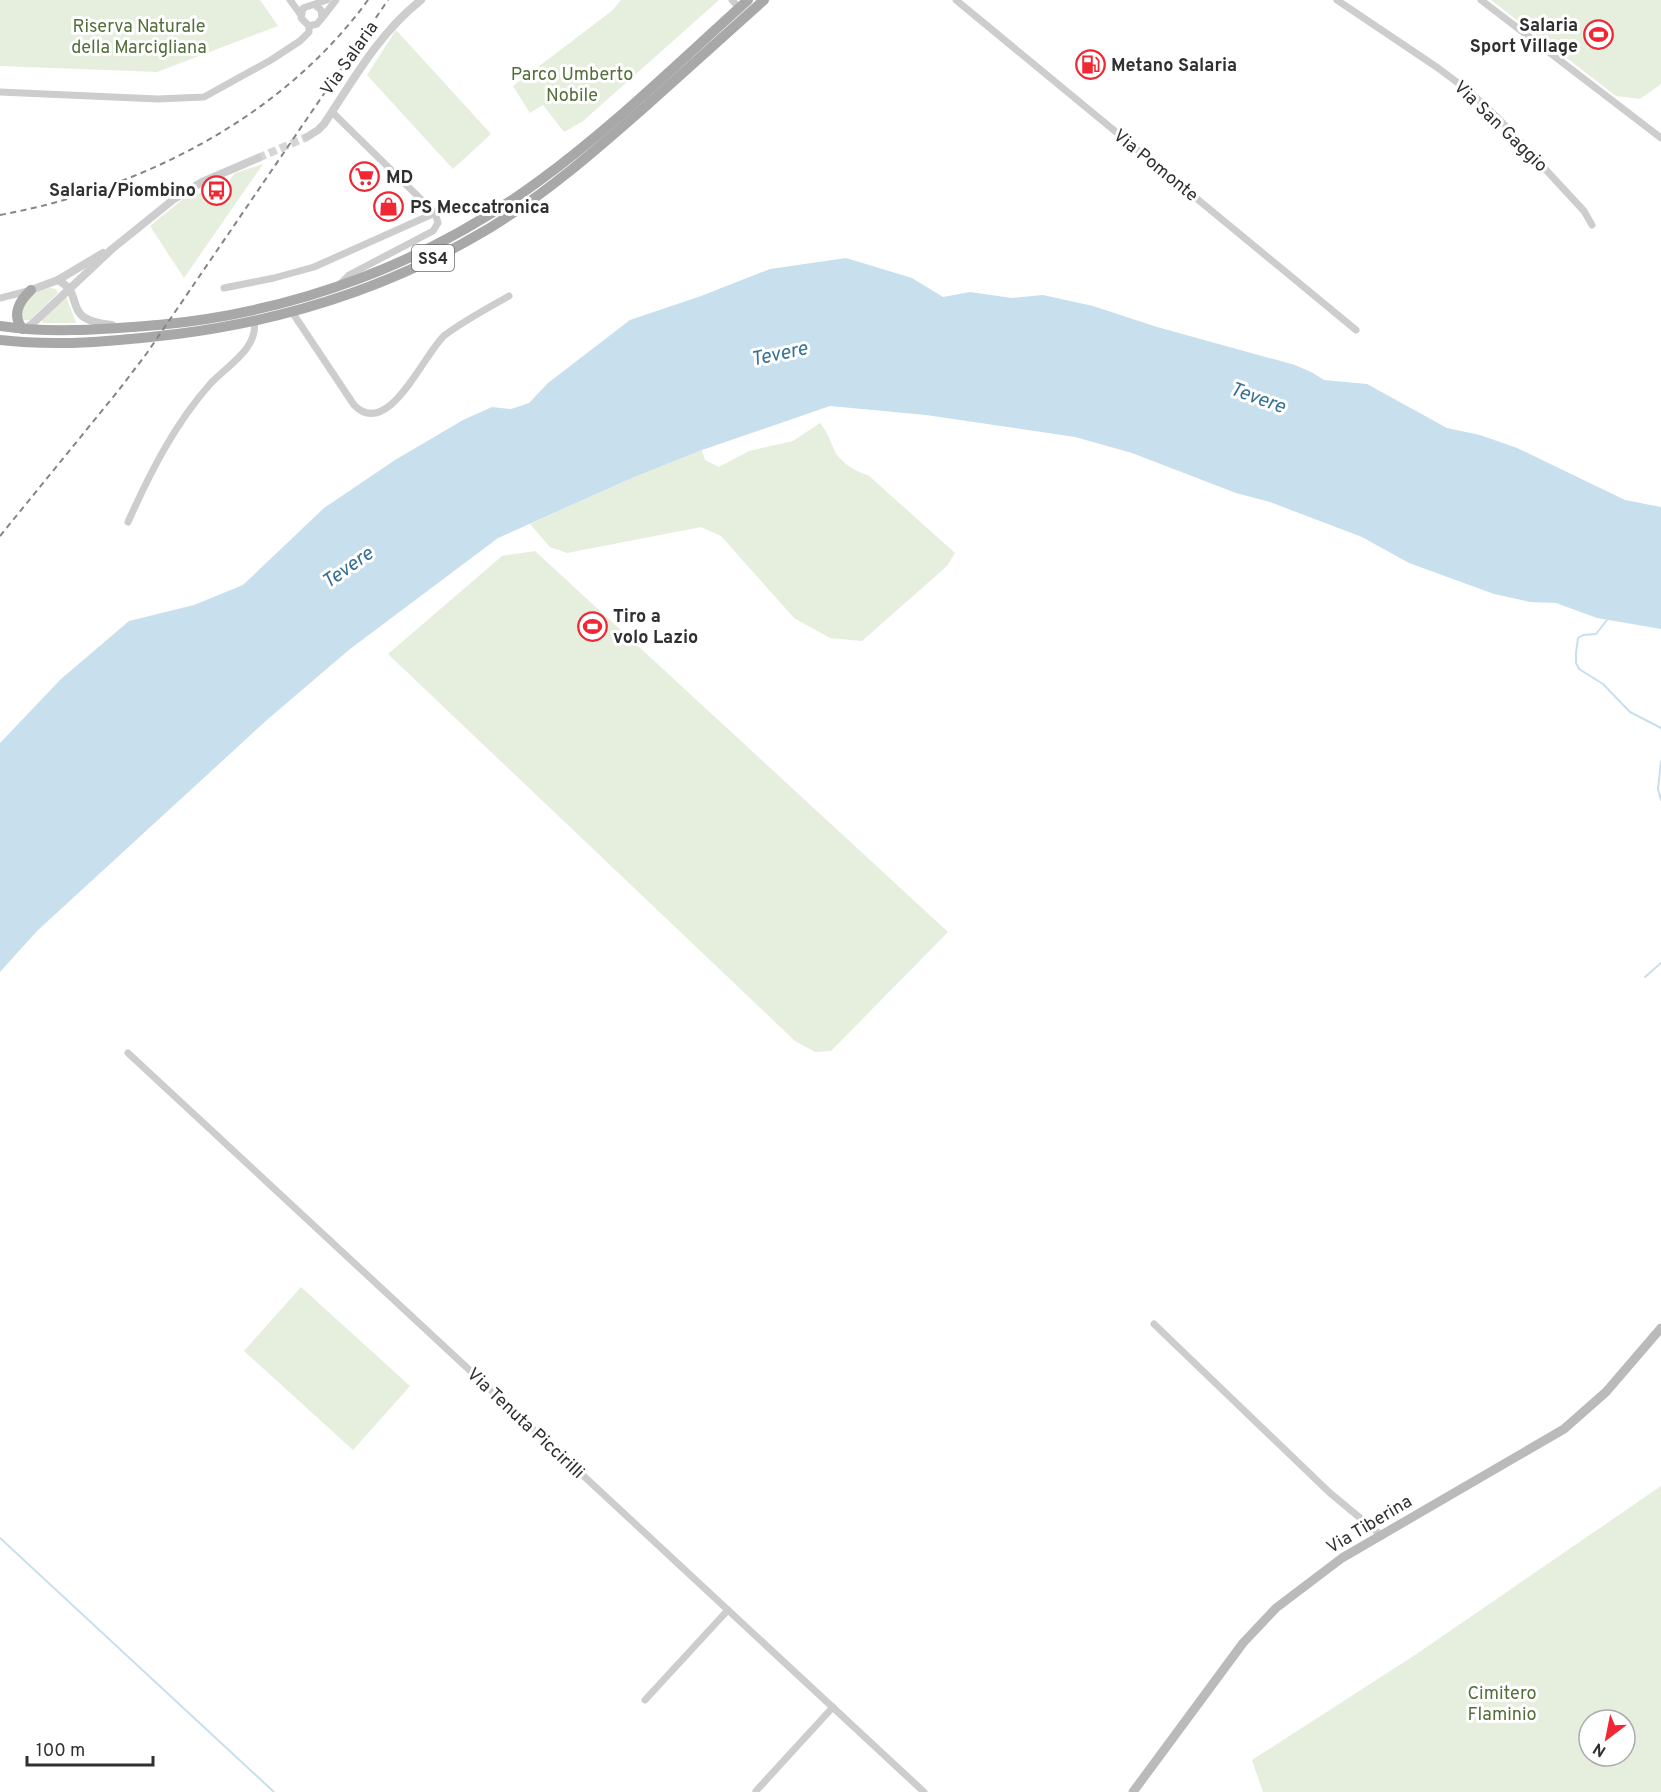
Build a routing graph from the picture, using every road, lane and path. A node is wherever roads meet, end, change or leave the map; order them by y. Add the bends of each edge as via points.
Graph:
1 (290, 0) edge
2 (301, 0) edge
3 (327, 0) edge
4 (336, 0) edge
5 (422, 0) edge
6 (748, 0) edge
7 (764, 0) edge
8 (956, 0) edge
9 (1337, 0) edge
10 (1481, 0) edge
11 (312, 4) junction
12 (735, 4) edge
13 (301, 15) junction
14 (322, 18) junction
15 (309, 26) junction
16 (0, 92) edge
17 (332, 112) junction
18 (307, 137) tunnel mouth
19 (1661, 138) edge
20 (258, 158) tunnel mouth
21 (435, 213) junction
22 (1592, 225) dead end
23 (112, 249) junction
24 (58, 280) junction
25 (338, 286) junction
26 (68, 288) junction
27 (224, 288) dead end
28 (31, 290) junction
29 (509, 296) dead end
30 (0, 298) edge
31 (292, 312) junction
32 (254, 321) junction
33 (0, 326) edge
34 (133, 327) junction
35 (23, 329) junction
36 (1356, 330) dead end
37 (0, 340) edge
38 (23, 342) junction
39 (128, 522) dead end
40 (128, 1053) dead end
41 (1154, 1324) dead end
42 (1661, 1328) edge
43 (1382, 1536) junction
44 (728, 1610) junction
45 (645, 1700) dead end
46 (833, 1707) junction
47 (756, 1791) edge
48 (924, 1792) edge
49 (1133, 1792) edge

1 - 13 street
2 - 11 street
3 - 11 street
4 - 14 street
5 - 17 street, Via Salaria via 385,34
6 - 12 main road, SS4
7 - 31 main road, SS4 via 597,149 516,211 464,243 398,275
8 - 36 street, Via Pomonte
9 - 22 street, Via San Gaggio via 1484,104 1584,211
10 - 19 street
11 - 13 street via 303,8
11 - 14 street via 321,10
12 - 25 main road, SS4 via 589,141 538,182 455,234
13 - 15 street
14 - 15 street
15 - 16 street via 309,32 271,60 204,97 158,99
17 - 18 street, Via Salaria
17 - 21 street
20 - 23 street via 189,190
21 - 25 street via 435,230 349,275
21 - 27 street via 315,267
23 - 24 street
23 - 26 street
24 - 26 street
24 - 28 street
25 - 34 main road, SS4 via 237,314
26 - 34 street via 85,319
26 - 35 street
28 - 30 street
28 - 35 main road via 17,314
29 - 31 street via 445,335 405,389 388,406 372,413 362,412 354,405
31 - 32 main road, SS4
32 - 38 main road, SS4 via 124,340
32 - 39 street via 251,343 211,384 163,450
33 - 35 main road, SS4
34 - 35 main road, SS4
35 - 38 street
37 - 38 main road, SS4
40 - 44 street, Via Tenuta Piccirilli
41 - 43 street via 1330,1493
42 - 43 main road, Via Tiberina via 1606,1392 1564,1428
43 - 49 main road, Via Tiberina via 1318,1575 1255,1629
44 - 45 street
44 - 46 street, Via Tenuta Piccirilli
46 - 47 street
46 - 48 street, Via Tenuta Piccirilli

